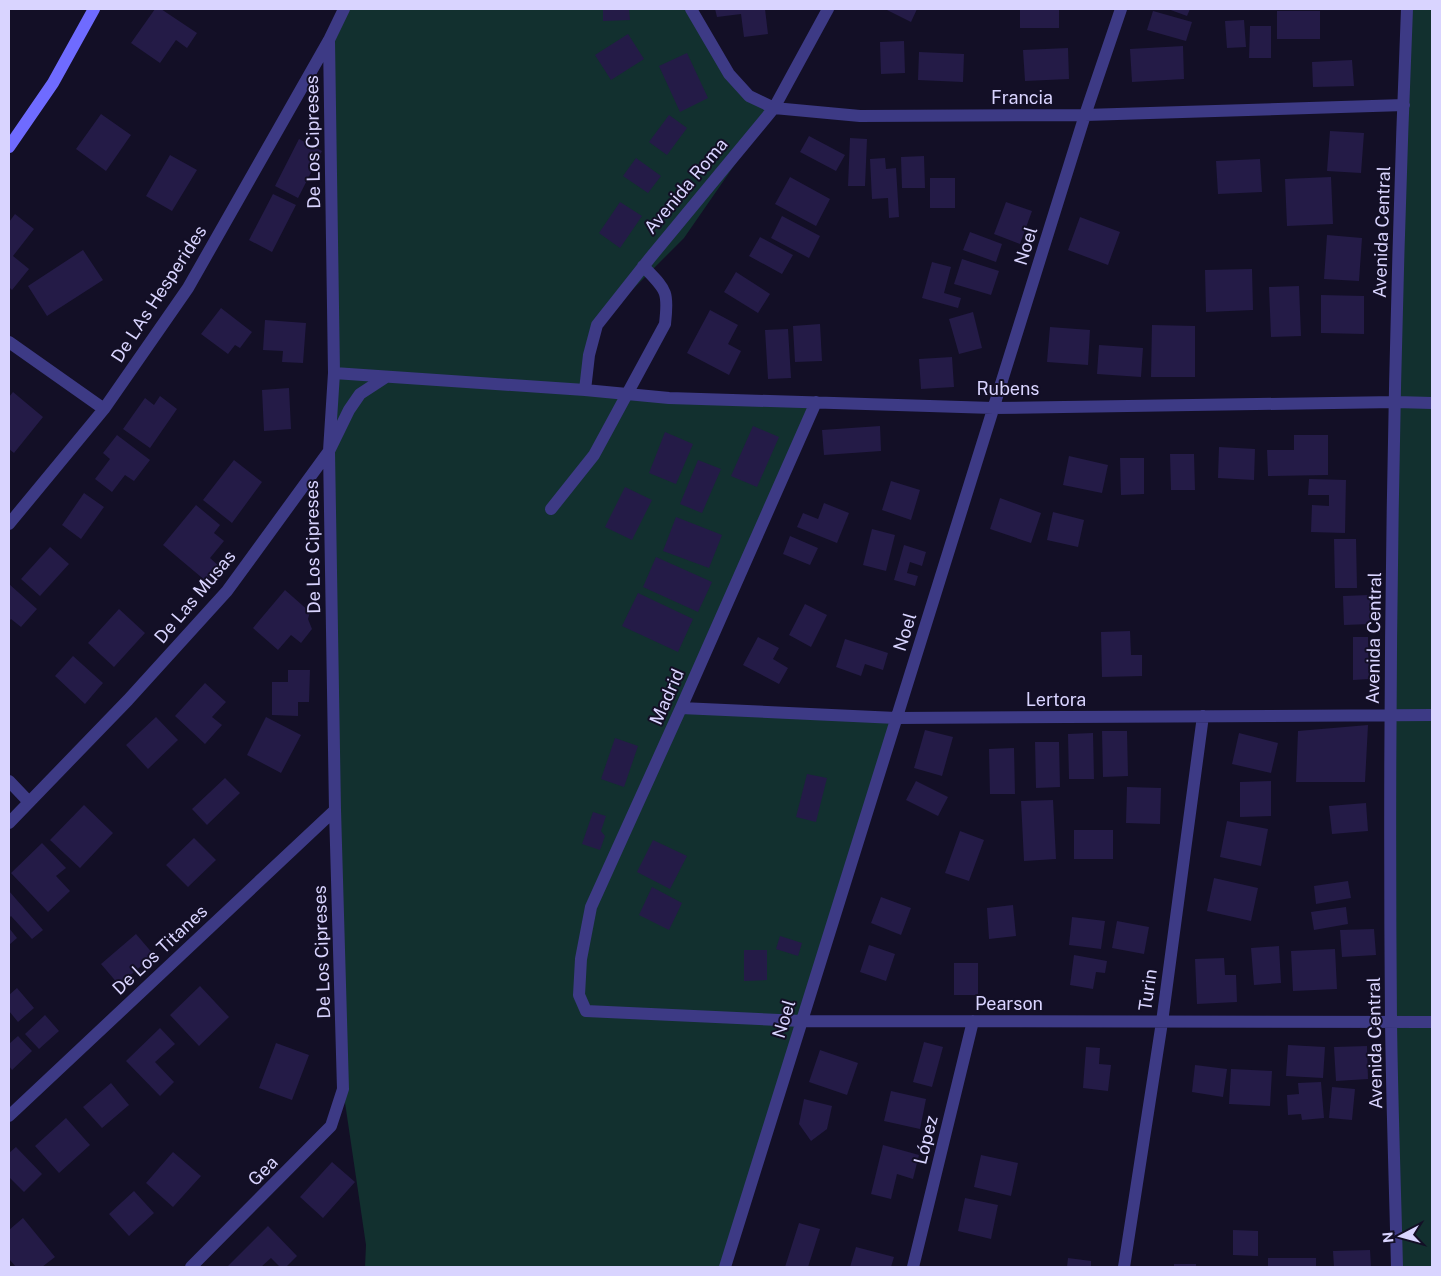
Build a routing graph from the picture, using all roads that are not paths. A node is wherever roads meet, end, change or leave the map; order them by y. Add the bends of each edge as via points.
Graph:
1 (94, 9) edge
2 (344, 9) edge
3 (690, 9) edge
4 (828, 9) edge
5 (1121, 9) edge
6 (1407, 9) edge
7 (329, 40) junction
8 (1404, 105) junction
9 (774, 108) junction
10 (1085, 115) junction
11 (9, 148) edge
12 (643, 266) junction
13 (9, 342) edge
14 (334, 373) junction
15 (386, 377) junction
16 (585, 390) junction
17 (626, 394) junction
18 (816, 402) junction
19 (1396, 402) junction
20 (1432, 403) edge
21 (994, 408) junction
22 (104, 409) junction
23 (329, 451) junction
24 (551, 509) dead end
25 (9, 524) edge
26 (681, 708) junction
27 (1391, 715) junction
28 (1432, 715) edge
29 (1203, 716) junction
30 (896, 718) junction
31 (9, 781) edge
32 (29, 802) junction
33 (335, 810) junction
34 (9, 823) edge
35 (586, 1011) joint
36 (802, 1021) junction
37 (973, 1021) junction
38 (1162, 1022) junction
39 (1391, 1022) junction
40 (1432, 1022) edge
41 (343, 1089) joint
42 (9, 1116) edge
43 (191, 1267) edge
44 (725, 1267) edge
45 (913, 1267) edge
46 (1124, 1267) edge
47 (1397, 1267) edge

1 - 11 main road via 53,84
2 - 7 street, De Los Cipreses
3 - 9 street, Francia via 729,74 749,96
4 - 9 street, Avenida Roma
5 - 10 street, Noel
6 - 8 street, Avenida Central
7 - 14 street, De Los Cipreses
7 - 22 street, De LAs Hesperides via 188,288
8 - 10 street, Francia
8 - 19 street, Avenida Central
9 - 10 street, Francia via 860,116
9 - 12 street, Avenida Roma
10 - 21 street, Noel
12 - 16 street, Avenida Roma via 597,325
12 - 17 street via 663,287 667,303 665,324
13 - 22 street
14 - 15 street, Rubens
14 - 23 street, De Los Cipreses
15 - 16 street, Rubens
15 - 23 street, De Las Musas via 360,394
16 - 17 street, Rubens
17 - 18 street, Rubens
17 - 24 street via 594,455
18 - 21 street, Rubens
18 - 26 street, Madrid
19 - 20 street, Rubens
19 - 21 street, Rubens
19 - 27 street, Avenida Central
21 - 30 street, Noel
22 - 25 street, De LAs Hesperides
23 - 32 street, De Las Musas via 227,591
23 - 33 street, De Los Cipreses
26 - 30 street, Lertora
26 - 35 street, Madrid via 591,907 581,959 579,995
27 - 28 street, Lertora
27 - 29 street, Lertora
27 - 39 street, Avenida Central
29 - 30 street, Lertora
29 - 38 street, Turin
30 - 36 street, Noel
31 - 32 street
32 - 34 street, De Las Musas
33 - 41 street, De Los Cipreses
33 - 42 street, De Los Titanes
35 - 36 street, Pearson
36 - 37 street, Pearson
36 - 44 street, Noel
37 - 38 street, Pearson
37 - 45 street, López
38 - 39 street, Pearson
38 - 46 street, Turin
39 - 40 street, Pearson
39 - 47 street, Avenida Central
41 - 43 street, Gea via 331,1126

